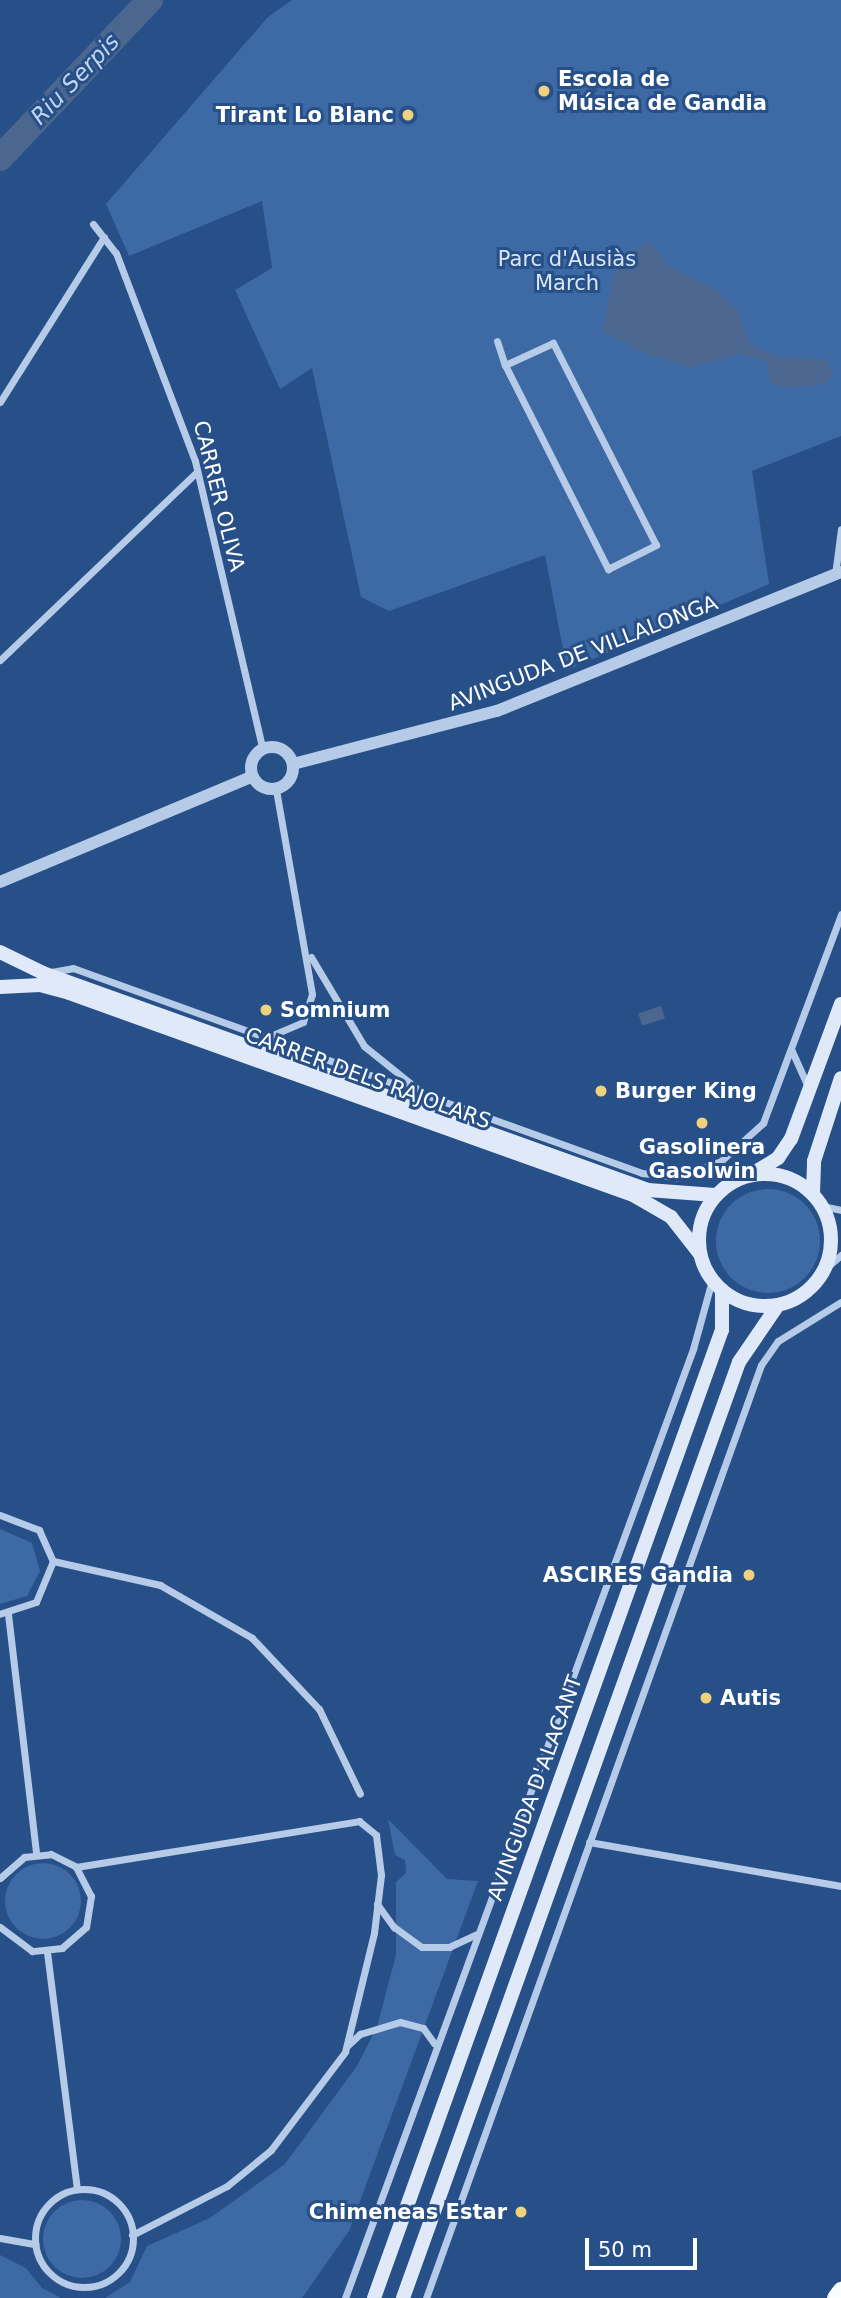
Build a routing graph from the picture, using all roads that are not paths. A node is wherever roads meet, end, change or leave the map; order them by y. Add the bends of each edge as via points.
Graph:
1 (93, 224) dead end
2 (104, 237) junction
3 (497, 341) dead end
4 (505, 365) junction
5 (0, 402) edge
6 (197, 473) junction
7 (841, 529) edge
8 (838, 573) edge
9 (0, 660) edge
10 (263, 750) junction
11 (293, 764) junction
12 (253, 776) junction
13 (276, 789) junction
14 (0, 882) edge
15 (841, 914) edge
16 (0, 952) edge
17 (309, 953) junction
18 (43, 973) junction
19 (0, 987) edge
20 (841, 1004) edge
21 (264, 1038) junction
22 (791, 1048) junction
23 (841, 1077) edge
24 (809, 1090) junction
25 (435, 1100) junction
26 (751, 1174) junction
27 (813, 1193) junction
28 (715, 1195) junction
29 (822, 1206) junction
30 (841, 1210) edge
31 (700, 1254) junction
32 (841, 1255) edge
33 (826, 1268) junction
34 (717, 1285) junction
35 (841, 1302) edge
36 (778, 1306) junction
37 (0, 1515) edge
38 (53, 1560) junction
39 (4, 1614) edge
40 (360, 1794) dead end
41 (589, 1842) junction
42 (36, 1854) junction
43 (76, 1867) junction
44 (0, 1878) edge
45 (841, 1886) edge
46 (377, 1903) junction
47 (0, 1927) edge
48 (477, 1934) junction
49 (47, 1952) junction
50 (435, 2043) junction
51 (346, 2047) junction
52 (77, 2189) junction
53 (132, 2235) junction
54 (0, 2238) edge
55 (35, 2244) junction
56 (841, 2291) edge
57 (345, 2298) edge
58 (374, 2298) edge
59 (403, 2298) edge
60 (426, 2298) edge
61 (836, 2298) edge

1 - 2 street, CARRER OLIVA
2 - 5 street
2 - 6 street, CARRER OLIVA via 152,342
3 - 4 street
4 - 4 street via 608,569 656,545 553,343
6 - 9 street
6 - 10 street, CARRER OLIVA
7 - 8 street
8 - 11 street, AVINGUDA DE VILLALONGA via 497,711
10 - 11 street via 279,748
10 - 12 street via 252,763
11 - 13 street via 289,782
12 - 13 street
12 - 14 street
13 - 17 street
15 - 22 street
16 - 18 main road, CARRER DELS RAJOLARS
17 - 21 street via 311,1010 292,1032
17 - 25 street via 374,1059
18 - 21 street via 73,968
18 - 28 main road, CARRER DELS RAJOLARS via 648,1190
19 - 31 main road, CARRER DELS RAJOLARS via 40,985 69,993 633,1195 671,1217
20 - 24 main road
21 - 25 street
22 - 24 street
22 - 25 street via 769,1111 748,1142 710,1166 677,1177 642,1173
23 - 27 main road via 814,1161
24 - 26 main road via 778,1158
26 - 27 main road via 784,1176
26 - 28 main road
27 - 29 main road
28 - 31 main road via 704,1213
29 - 30 street
29 - 33 main road via 832,1237
31 - 34 main road
32 - 33 street
33 - 36 main road via 806,1293
34 - 36 main road via 738,1301
34 - 48 street, AVINGUDA D'ALACANT
34 - 58 main road, AVINGUDA D'ALACANT via 722,1330
35 - 41 street via 778,1341 756,1378
36 - 59 main road via 740,1362
37 - 38 street via 39,1530
38 - 39 street via 36,1602
38 - 40 street via 160,1585 252,1638 319,1709
39 - 42 street
41 - 45 street
41 - 60 street
42 - 43 street
42 - 44 street via 14,1863
43 - 46 street via 359,1821 376,1835
43 - 49 street via 91,1896 88,1919 76,1939
46 - 48 street via 394,1927 422,1947 449,1947
46 - 51 street via 369,1964
47 - 49 street via 19,1946
48 - 50 street, AVINGUDA D'ALACANT
49 - 52 street
50 - 51 street via 423,2028 400,2022 360,2034
50 - 57 street, AVINGUDA D'ALACANT
51 - 53 street via 314,2100 271,2150 227,2186
52 - 53 street via 118,2203
52 - 55 street via 40,2215
53 - 55 street via 121,2270 84,2287 54,2277
54 - 55 street
56 - 61 highway

